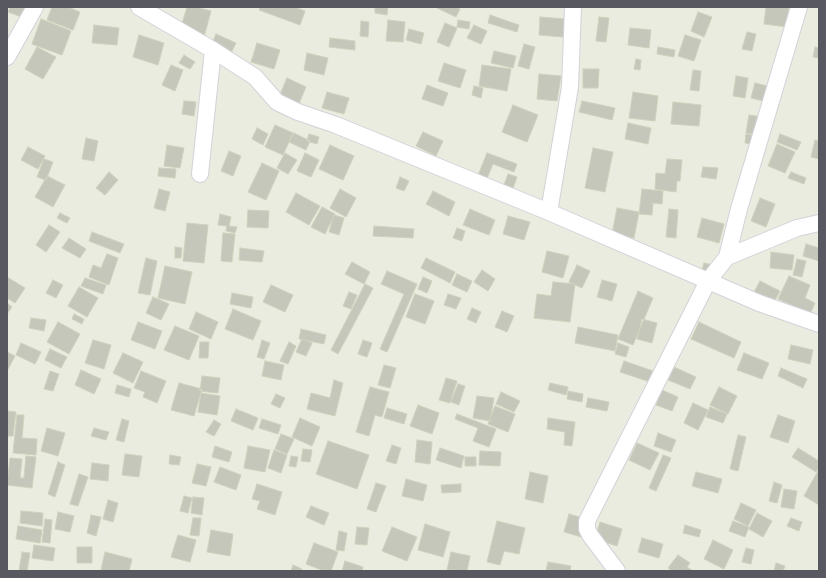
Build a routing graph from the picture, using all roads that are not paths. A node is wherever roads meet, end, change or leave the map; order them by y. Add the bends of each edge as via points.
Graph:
1 (35, 7) edge
2 (139, 7) edge
3 (573, 7) edge
4 (799, 7) edge
5 (213, 50) junction
6 (7, 57) edge
7 (200, 174) dead end
8 (549, 212) junction
9 (819, 223) edge
10 (727, 257) junction
11 (708, 281) junction
12 (819, 324) edge
13 (617, 571) edge

1 - 6 street
2 - 5 street
3 - 8 street via 570,87
4 - 10 street
5 - 7 street
5 - 8 street via 255,76 277,102
8 - 11 street
9 - 10 street via 797,228
10 - 11 street
11 - 12 street via 759,303
11 - 13 street via 587,521 590,535

